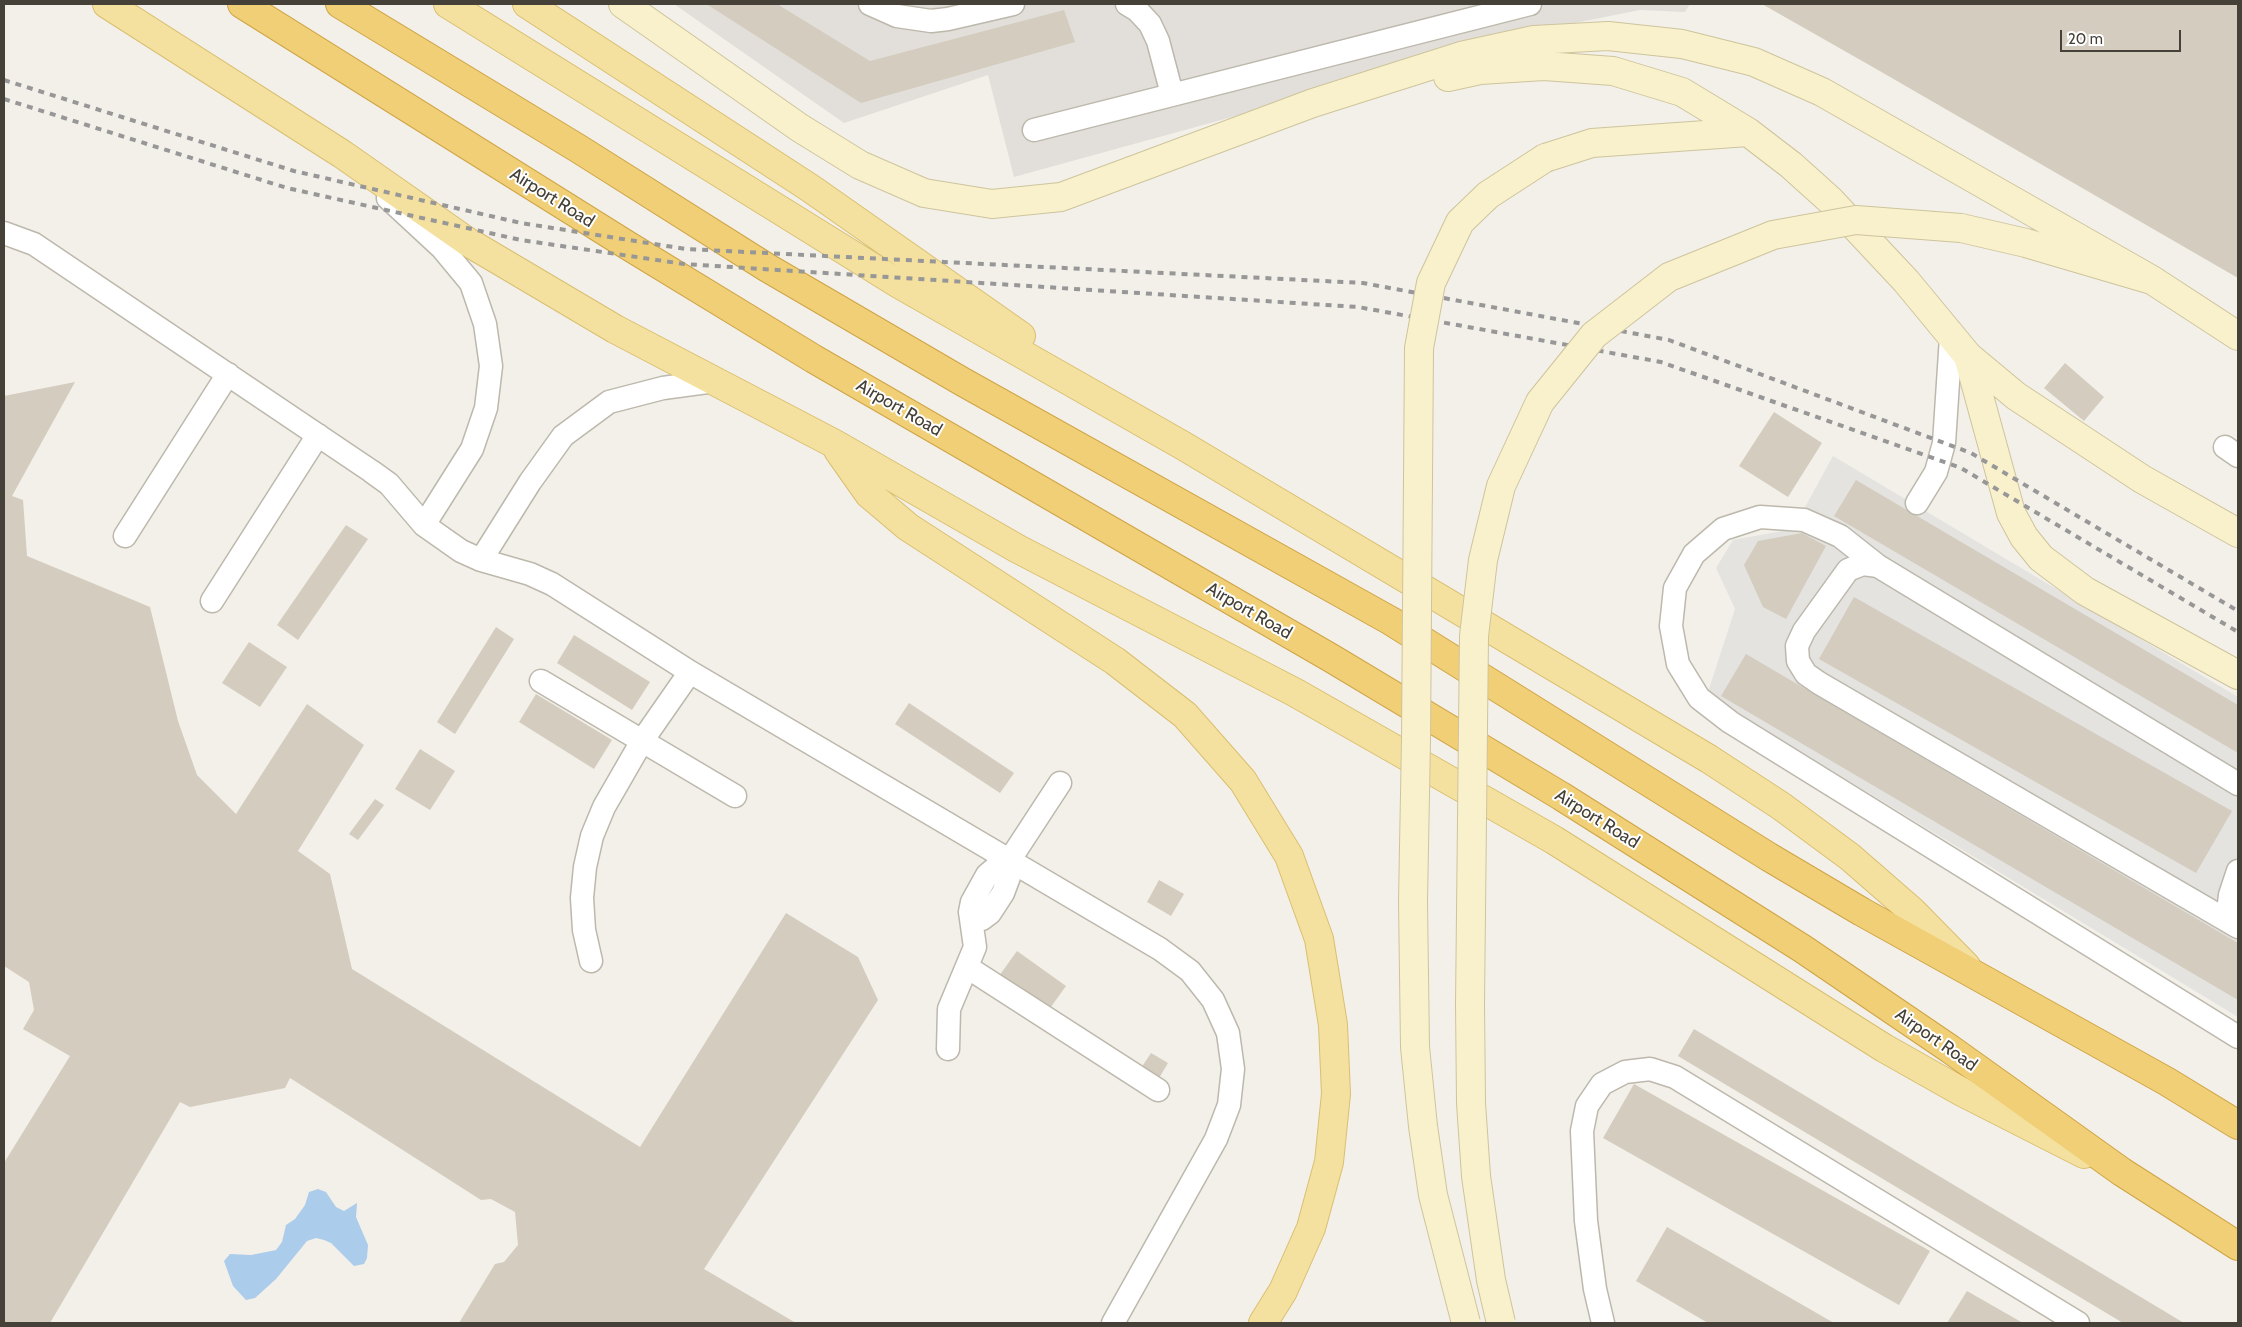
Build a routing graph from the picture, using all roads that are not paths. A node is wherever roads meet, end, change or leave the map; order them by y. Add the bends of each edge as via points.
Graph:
1 (107, 4) edge
2 (242, 4) edge
3 (340, 4) edge
4 (448, 4) edge
5 (527, 4) edge
6 (623, 4) edge
7 (870, 4) edge
8 (1013, 4) edge
9 (1127, 4) edge
10 (1530, 4) edge
11 (1172, 94) junction
12 (1313, 103) junction
13 (1034, 130) dead end
14 (1748, 132) junction
15 (342, 154) junction
16 (4, 233) edge
17 (2152, 280) junction
18 (2238, 336) edge
19 (1960, 346) junction
20 (228, 374) junction
21 (716, 381) junction
22 (1101, 398) junction
23 (318, 435) junction
24 (833, 443) junction
25 (1917, 503) dead end
26 (424, 525) junction
27 (2238, 533) edge
28 (125, 536) dead end
29 (482, 560) junction
30 (1878, 566) junction
31 (212, 601) dead end
32 (690, 672) junction
33 (2238, 676) edge
34 (541, 680) dead end
35 (642, 741) junction
36 (1060, 783) dead end
37 (2238, 784) edge
38 (735, 796) dead end
39 (1009, 861) junction
40 (2238, 870) edge
41 (2232, 924) edge
42 (592, 961) dead end
43 (967, 967) junction
44 (1970, 971) junction
45 (2238, 1037) edge
46 (948, 1049) dead end
47 (1158, 1090) dead end
48 (2238, 1125) edge
49 (2122, 1172) junction
50 (2238, 1246) edge
51 (1113, 1323) edge
52 (1263, 1323) edge
53 (1466, 1323) edge
54 (1501, 1323) edge
55 (1603, 1323) edge
56 (2078, 1323) edge

1 - 15 main road
2 - 49 highway, Airport Road via 814,359 1331,658 1561,796 1803,949
3 - 44 highway via 774,272 963,382 1391,621 1769,856
4 - 22 main road via 899,284
5 - 22 main road via 879,236 1035,345
6 - 12 main road via 800,128 860,165 924,193 992,204 1061,198
7 - 8 lane via 897,16 931,21
9 - 11 lane via 1150,24 1158,41
10 - 11 lane
11 - 13 lane
12 - 14 main road via 1480,70 1544,66 1613,71 1682,92
12 - 17 main road via 1461,56 1534,40 1608,36 1682,44 1754,62 1822,92
14 - 19 main road via 1791,164 1831,202 1906,281
14 - 53 main road, bridge via 1592,143 1545,158 1488,195 1460,222 1431,283 1419,348 1413,901 1415,1047 1433,1194
15 - 21 main road via 468,242 615,329
15 - 26 lane via 442,248 471,284 485,324 491,366 486,408 472,449
16 - 20 lane via 34,244
17 - 18 main road
17 - 54 main road, bridge via 2026,243 1961,228 1856,220 1772,235 1669,277 1594,335 1540,402 1501,486 1483,560 1474,636 1471,1103 1476,1176
19 - 25 lane via 1944,443 1936,472
19 - 27 main road via 2016,396 2076,437
19 - 33 main road via 2011,513 2041,558 2085,590
20 - 23 lane
20 - 28 lane
21 - 24 main road
21 - 29 lane via 663,388 609,402 563,436
22 - 44 main road via 1709,759 1781,806 1850,857 1912,911
23 - 26 lane via 389,484
23 - 31 lane
24 - 49 main road via 1018,549 1296,693 1554,840 1884,1048 1962,1092
24 - 52 main road via 870,494 908,527 1115,661 1185,715 1243,781 1289,856 1319,938 1333,1025 1336,1094 1329,1162 1311,1228 1283,1291
26 - 29 lane via 461,551
29 - 32 lane via 552,584
30 - 37 lane
30 - 41 lane via 1863,564 1848,570 1804,631 1797,646 1798,661 1806,674
30 - 45 lane via 1840,536 1804,520 1760,517 1723,529 1694,554 1675,588 1670,626 1678,664 1699,698 1730,722
32 - 35 lane
32 - 39 lane
34 - 35 lane
35 - 38 lane
35 - 42 lane via 604,807 592,836 582,898 584,930
36 - 39 lane
39 - 43 lane via 994,869 982,882 970,906 975,947
39 - 51 lane via 1160,949 1190,971 1213,1000 1228,1033 1233,1069 1226,1114 1216,1139
40 - 41 lane via 2230,895
43 - 46 lane via 949,1009
43 - 47 lane
44 - 48 highway via 2158,1076
49 - 50 highway, Airport Road
55 - 56 lane via 1586,1221 1582,1131 1587,1106 1602,1084 1625,1072 1650,1069 1675,1077

